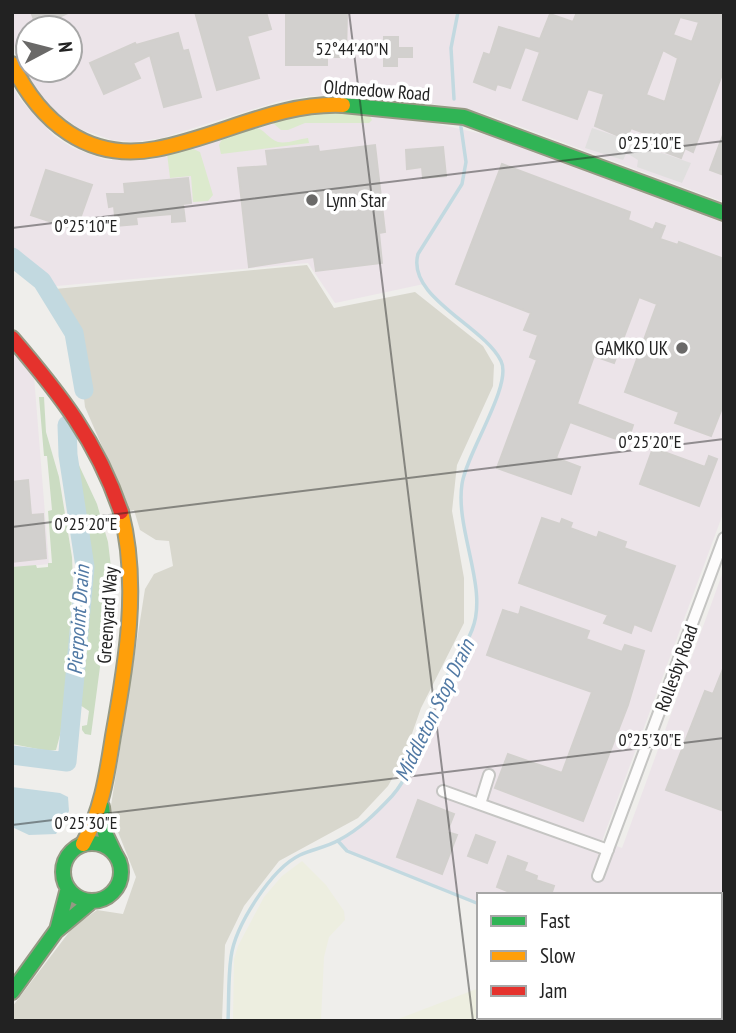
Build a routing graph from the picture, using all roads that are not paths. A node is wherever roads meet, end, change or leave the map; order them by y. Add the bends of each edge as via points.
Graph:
1 (12, 64) edge
2 (724, 213) edge
3 (12, 338) edge
4 (724, 538) edge
5 (489, 775) dead end
6 (443, 791) dead end
7 (102, 802) junction
8 (480, 804) junction
9 (83, 844) junction
10 (608, 849) junction
11 (116, 857) junction
12 (598, 876) dead end
13 (68, 888) junction
14 (92, 901) junction
15 (56, 931) junction
16 (12, 992) edge

1 - 2 street, Oldmedow Road via 34,103 59,128 107,149 156,149 311,105 372,106 464,117
3 - 7 street, Greenyard Way via 82,426 109,478 123,520 130,559 130,618
4 - 10 street, Rollesby Road
5 - 8 street
6 - 8 street
7 - 9 street, Greenyard Way
7 - 11 street, Greenyard Way via 105,833
8 - 10 street
9 - 11 street via 102,845
9 - 13 street via 65,860
10 - 12 street, Rollesby Road
11 - 14 street via 118,884 107,896
13 - 14 street
13 - 15 street
14 - 15 street
15 - 16 street

